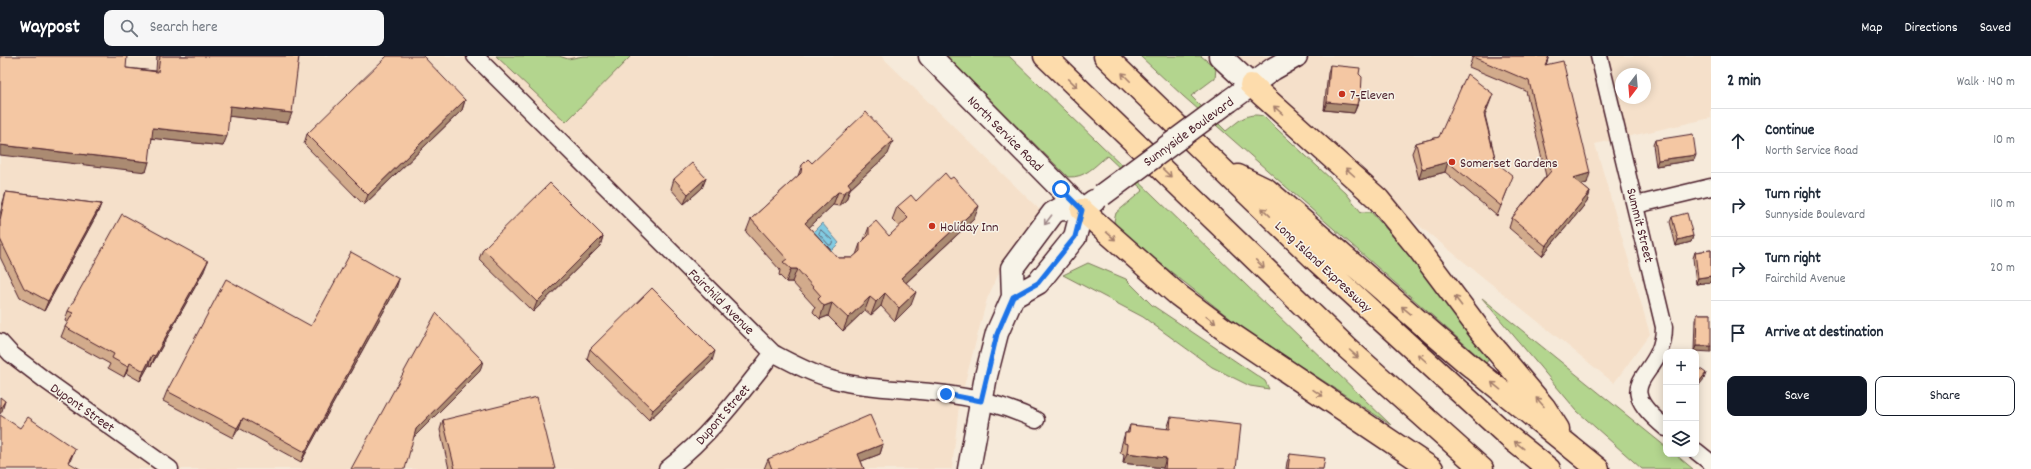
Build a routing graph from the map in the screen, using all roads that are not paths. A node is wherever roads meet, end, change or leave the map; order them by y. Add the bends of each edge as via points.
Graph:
1 (476, 56) edge
2 (930, 56) edge
3 (1045, 56) edge
4 (1105, 56) edge
5 (1220, 56) edge
6 (1296, 56) edge
7 (1599, 56) edge
8 (1251, 85) junction
9 (1220, 167) junction
10 (1711, 187) edge
11 (1636, 206) junction
12 (1082, 210) junction
13 (1013, 297) junction
14 (0, 342) edge
15 (773, 353) junction
16 (981, 401) junction
17 (1036, 420) dead end
18 (1663, 425) edge
19 (1569, 446) junction
20 (1699, 454) edge
21 (1711, 463) edge
22 (170, 469) edge
23 (667, 469) edge
24 (970, 469) edge
25 (1432, 469) edge
26 (1482, 469) edge
27 (1550, 469) edge
28 (1598, 469) edge

1 - 15 street, Fairchild Avenue
2 - 12 main road, North Service Road
3 -> 26 highway via 1346,346
9 -> 4 highway, Long Island Expressway
5 - 8 main road
6 - 8 main road, Sunnyside Boulevard
7 - 11 street, Summit Street
8 - 12 main road, Sunnyside Boulevard, bridge
19 -> 8 highway via 1544,407 1481,332 1378,199
19 -> 9 highway via 1467,363 1267,190
27 -> 9 highway, Long Island Expressway via 1509,437
10 - 11 street
11 - 18 street, Summit Street via 1664,327 1664,340 1659,355 1641,380 1638,397 1642,406
12 - 13 main road via 1075,237 1038,283
12 -> 13 main road via 1060,209 1053,212 1012,268
12 -> 25 highway via 1178,295 1225,330
13 - 16 main road via 997,334
14 - 22 street, Dupont Street via 44,380
15 - 16 street, Fairchild Avenue via 802,369 832,380 864,386 946,394
15 - 23 street, Dupont Street via 722,417 687,453
16 - 17 street, Fairchild Avenue via 1014,410
16 - 24 main road
19 - 28 highway
20 - 21 street

